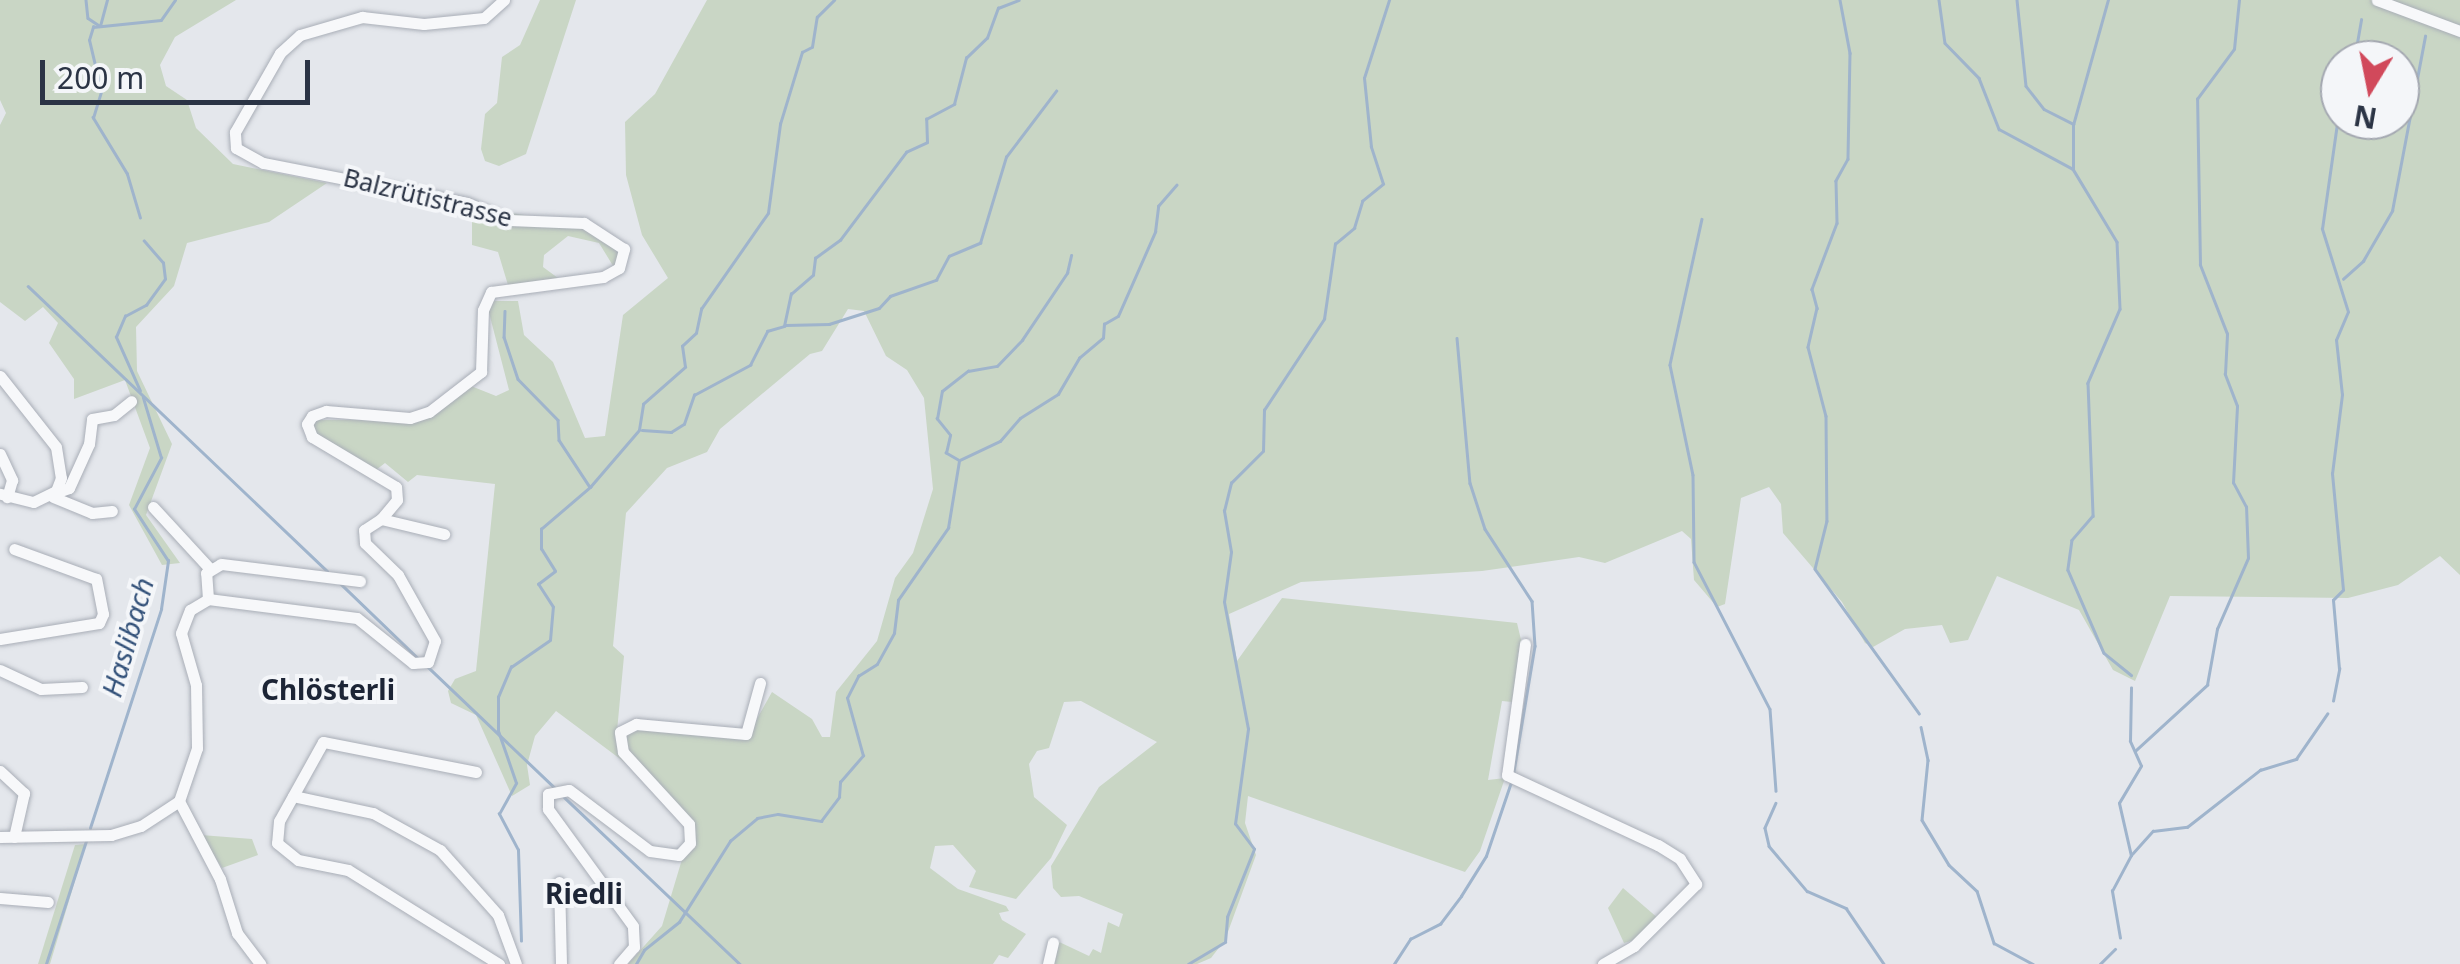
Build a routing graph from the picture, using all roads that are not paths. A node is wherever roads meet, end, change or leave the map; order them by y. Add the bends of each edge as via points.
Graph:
1 (504, 0) edge
2 (2376, 0) edge
3 (2460, 32) edge
4 (0, 376) edge
5 (130, 401) dead end
6 (0, 454) edge
7 (50, 495) junction
8 (4, 496) edge
9 (152, 507) dead end
10 (112, 511) dead end
11 (381, 519) junction
12 (444, 534) dead end
13 (14, 549) dead end
14 (209, 568) junction
15 (360, 581) dead end
16 (208, 599) junction
17 (0, 639) edge
18 (1526, 644) dead end
19 (0, 670) edge
20 (760, 683) dead end
21 (82, 687) dead end
22 (0, 771) edge
23 (476, 772) dead end
24 (293, 796) junction
25 (178, 801) junction
26 (0, 836) edge
27 (14, 837) junction
28 (559, 882) dead end
29 (0, 898) edge
30 (48, 902) dead end
31 (1053, 943) dead end
32 (260, 964) edge
33 (500, 964) edge
34 (516, 964) edge
35 (561, 964) edge
36 (619, 964) edge
37 (1048, 964) edge
38 (1603, 964) edge

1 - 11 street, Balzrütistrasse via 484,18 424,24 362,16 300,36 280,53 235,132 241,154 263,162 468,204 509,220 579,222 624,249 619,268 604,277 491,292 483,310 481,372 429,412 410,418 326,411 312,416 312,437 396,487 397,500
2 - 3 street
4 - 7 street via 56,447 61,478
5 - 7 street via 114,415 92,419 84,461 69,488
6 - 8 street via 10,466
7 - 8 street via 34,502
7 - 10 street via 92,513
9 - 14 street
11 - 12 street
11 - 16 street via 367,524 363,539 398,575 434,641 428,662 413,663 357,618
13 - 17 street via 96,579 102,614 99,624
14 - 15 street
14 - 16 street
16 - 25 street via 190,610 181,633 196,685 197,748
18 - 38 street via 1507,775 1658,845 1680,859 1696,884 1634,946
19 - 21 street via 42,689
20 - 36 street via 746,734 636,724 620,732 623,752 689,824 690,843 679,855 650,851 569,790 548,794 548,809 633,926 634,947
22 - 27 street via 24,793
23 - 24 street via 331,740 311,754
24 - 33 street via 276,834 287,855 348,870
24 - 34 street via 373,813 440,850 498,915
25 - 27 street via 142,826 84,839
25 - 32 street via 220,880 237,933
26 - 27 street
28 - 35 street
29 - 30 street
31 - 37 street

